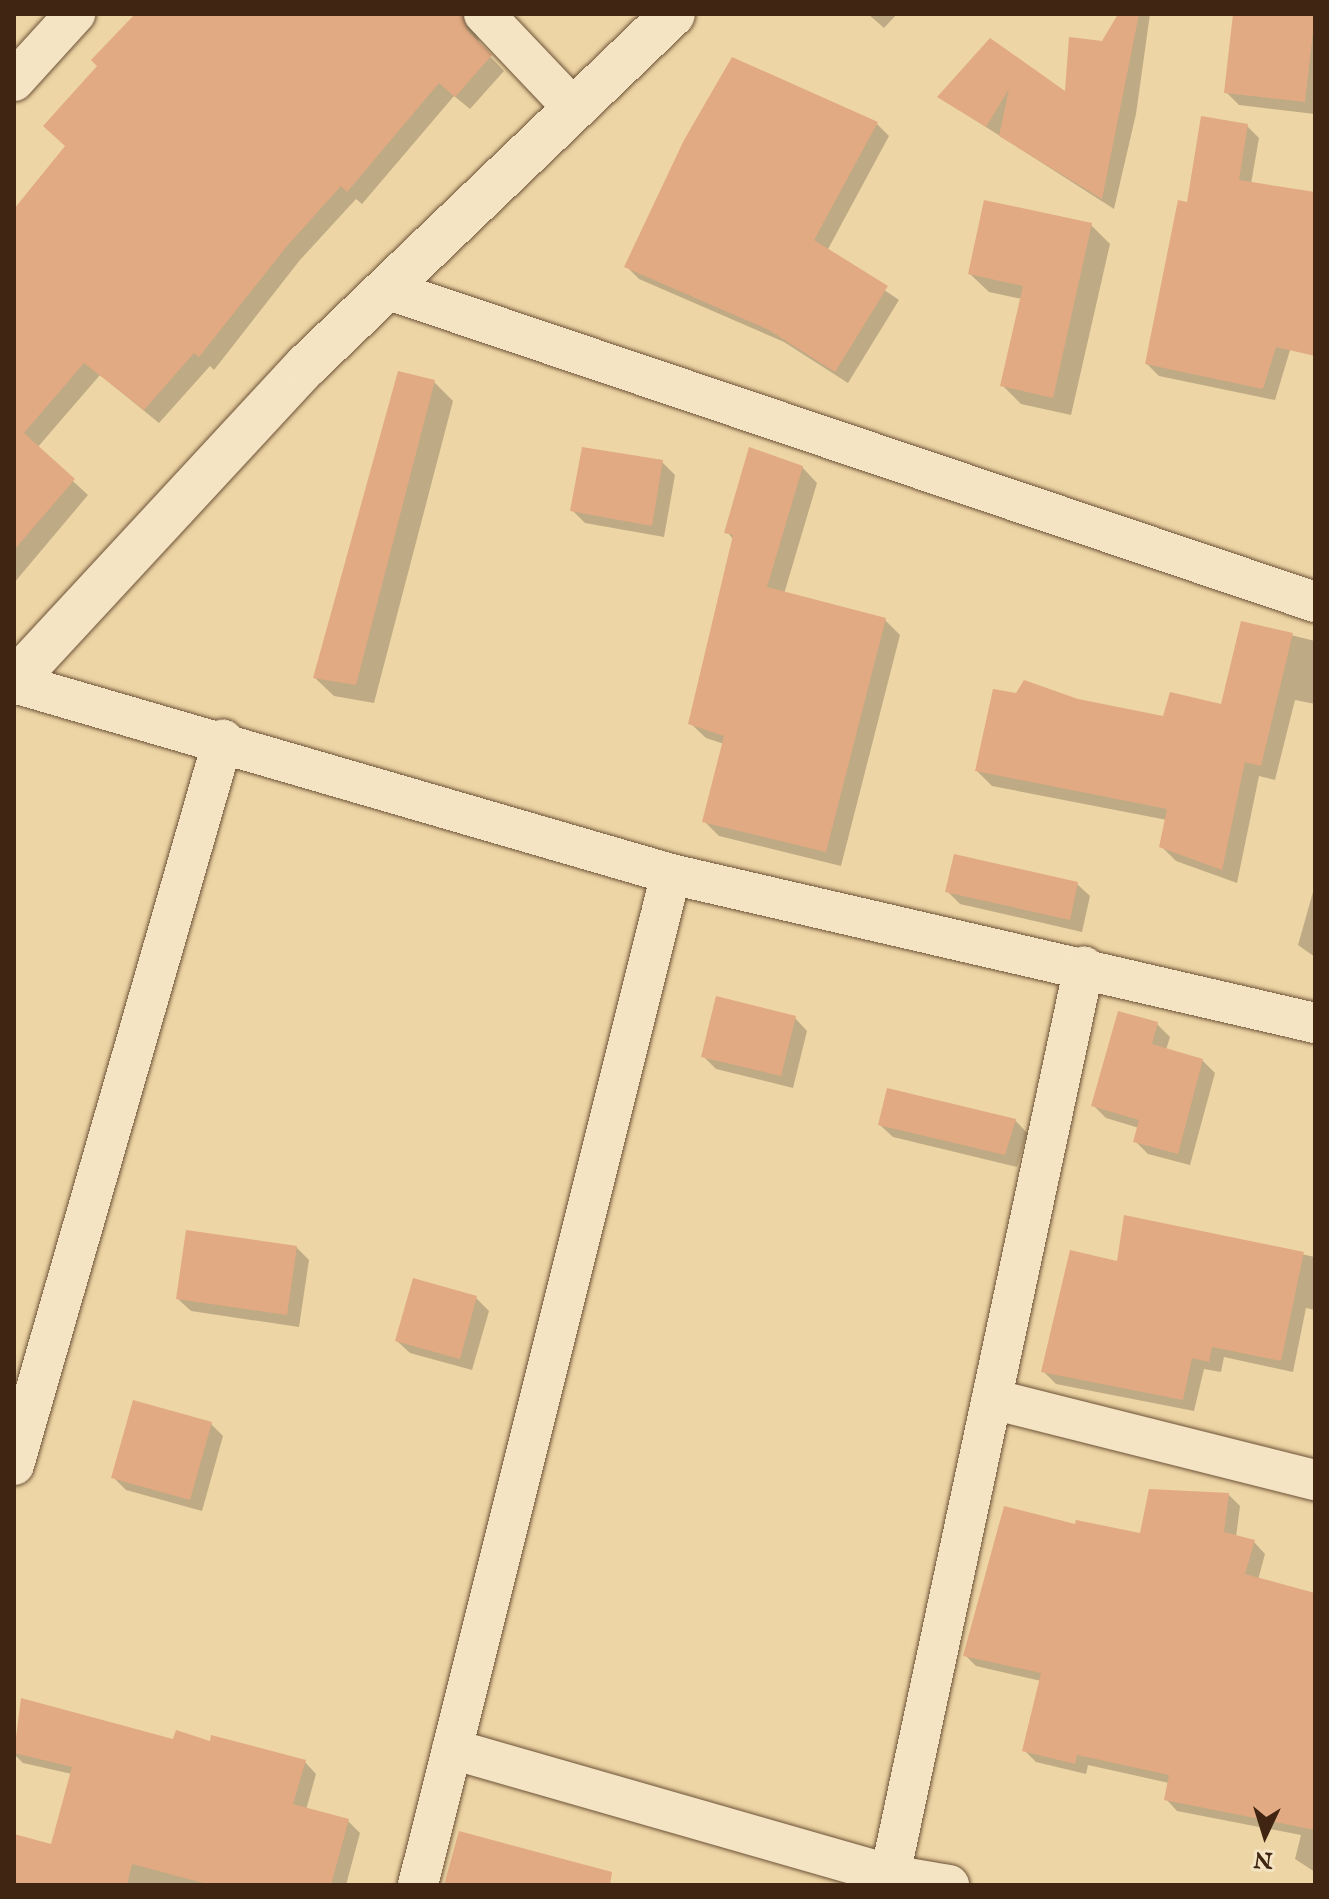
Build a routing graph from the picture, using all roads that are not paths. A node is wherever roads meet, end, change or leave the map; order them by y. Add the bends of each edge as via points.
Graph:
1 (75, 14) edge
2 (484, 14) edge
3 (673, 14) edge
4 (14, 81) edge
5 (574, 109) junction
6 (386, 289) junction
7 (1315, 602) edge
8 (14, 682) edge
9 (223, 740) junction
10 (671, 874) junction
11 (1084, 966) junction
12 (1315, 1023) edge
13 (992, 1399) junction
14 (14, 1465) edge
15 (1315, 1480) edge
16 (452, 1749) junction
17 (890, 1875) junction
18 (418, 1885) edge
19 (949, 1885) edge

1 - 4 street
2 - 5 street
3 - 5 street
5 - 6 street
6 - 7 street
6 - 8 street via 307,365
8 - 9 street
9 - 10 street
9 - 14 street
10 - 11 street
10 - 16 street
11 - 12 street
11 - 13 street
13 - 15 street
13 - 17 street
16 - 17 street
16 - 18 street
17 - 19 street

